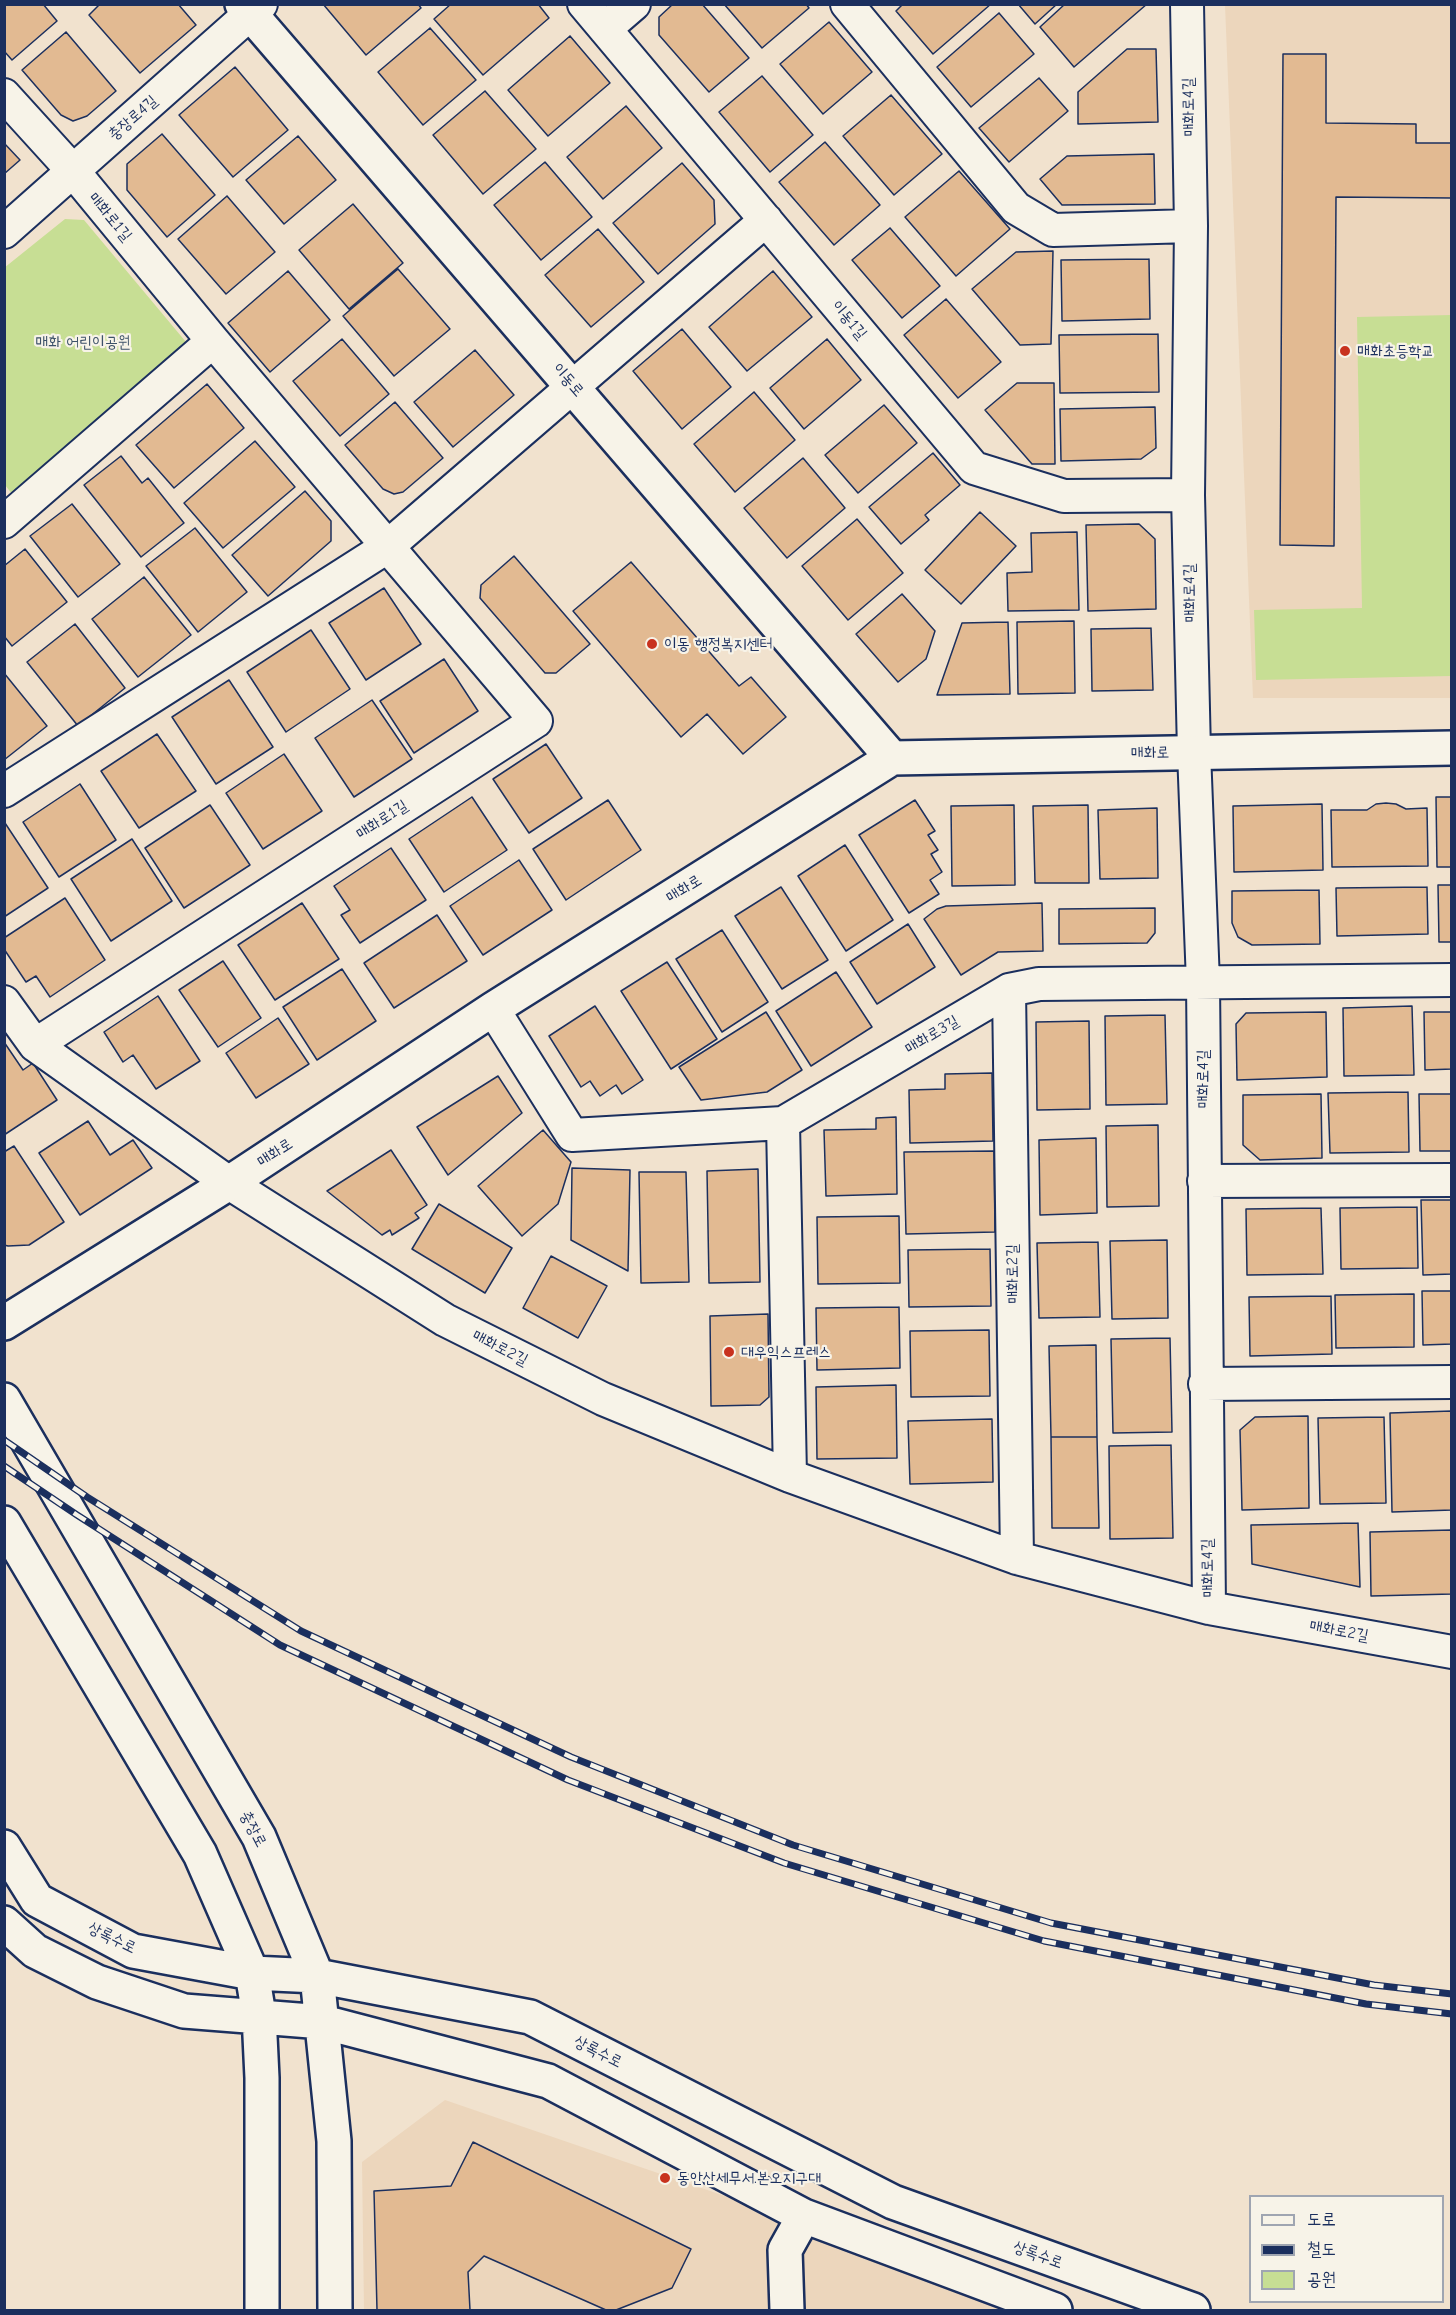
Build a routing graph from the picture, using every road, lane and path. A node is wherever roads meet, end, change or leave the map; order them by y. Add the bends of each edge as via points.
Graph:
1 (584, 4) edge
2 (634, 4) edge
3 (847, 4) edge
4 (1187, 4) edge
5 (251, 8) edge
6 (605, 29) junction
7 (4, 95) edge
8 (72, 171) junction
9 (766, 220) junction
10 (1191, 226) junction
11 (4, 232) edge
12 (213, 341) junction
13 (573, 386) junction
14 (1188, 495) junction
15 (4, 522) edge
16 (387, 547) junction
17 (1452, 748) edge
18 (1194, 752) junction
19 (892, 758) junction
20 (4, 791) edge
21 (1452, 980) edge
22 (1203, 982) junction
23 (1009, 990) junction
24 (4, 1002) edge
25 (493, 1009) junction
26 (34, 1045) junction
27 (783, 1123) junction
28 (1452, 1180) edge
29 (1204, 1181) junction
30 (229, 1183) junction
31 (4, 1323) edge
32 (1452, 1382) edge
33 (1205, 1384) junction
34 (4, 1400) edge
35 (790, 1476) junction
36 (4, 1523) edge
37 (1017, 1558) junction
38 (1209, 1608) junction
39 (1452, 1652) edge
40 (4, 1847) edge
41 (4, 1923) edge
42 (252, 1974) junction
43 (317, 1976) junction
44 (259, 2015) junction
45 (323, 2022) junction
46 (804, 2216) junction
47 (262, 2310) edge
48 (335, 2310) edge
49 (787, 2310) edge
50 (1055, 2310) edge
51 (1193, 2310) edge

1 - 6 street, 이동1길
2 - 6 street
3 - 10 street via 1016,208 1053,230
4 - 10 street, 매화로4길
5 - 8 street, 충장로4길
5 - 13 street, 이동로
6 - 9 street, 이동1길
7 - 8 street, 매화로1길
8 - 11 street, 충장로4길
8 - 12 street, 매화로1길
9 - 13 street
9 - 14 street, 이동1길 via 974,468 1064,496
10 - 14 street, 매화로4길
12 - 15 street
12 - 16 street, 매화로1길
13 - 16 street
13 - 19 street, 이동로
14 - 18 street, 매화로4길
16 - 20 street
16 - 26 street, 매화로1길 via 536,720
17 - 18 street, 매화로
18 - 19 street, 매화로
18 - 22 street, 매화로4길
19 - 25 street, 매화로
21 - 22 street, 매화로3길
22 - 23 street, 매화로3길 via 1039,984
22 - 29 street, 매화로4길
23 - 27 street, 매화로3길
23 - 37 street, 매화로2길
24 - 26 street
25 - 27 street, 매화로3길 via 572,1136
25 - 30 street, 매화로
26 - 30 street
27 - 35 street
28 - 29 street
29 - 33 street, 매화로4길
30 - 31 street, 매화로
30 - 35 street, 매화로2길 via 445,1320 603,1399
32 - 33 street
33 - 38 street, 매화로4길
34 - 43 street, 충장로 via 259,1837
35 - 37 street, 매화로2길
36 - 42 street via 200,1854
37 - 38 street, 매화로2길
38 - 39 street, 매화로2길
40 - 42 street, 상록수로 via 37,1900 133,1951
41 - 44 street via 35,1951 97,1982 184,2011
42 - 43 street, 상록수로
42 - 44 street
43 - 45 street, 충장로
43 - 51 street, 상록수로 via 530,2017 893,2202
44 - 45 street
44 - 47 street
45 - 46 street via 548,2081
45 - 48 street, 충장로 via 334,2141
46 - 49 street via 786,2250
46 - 50 street

